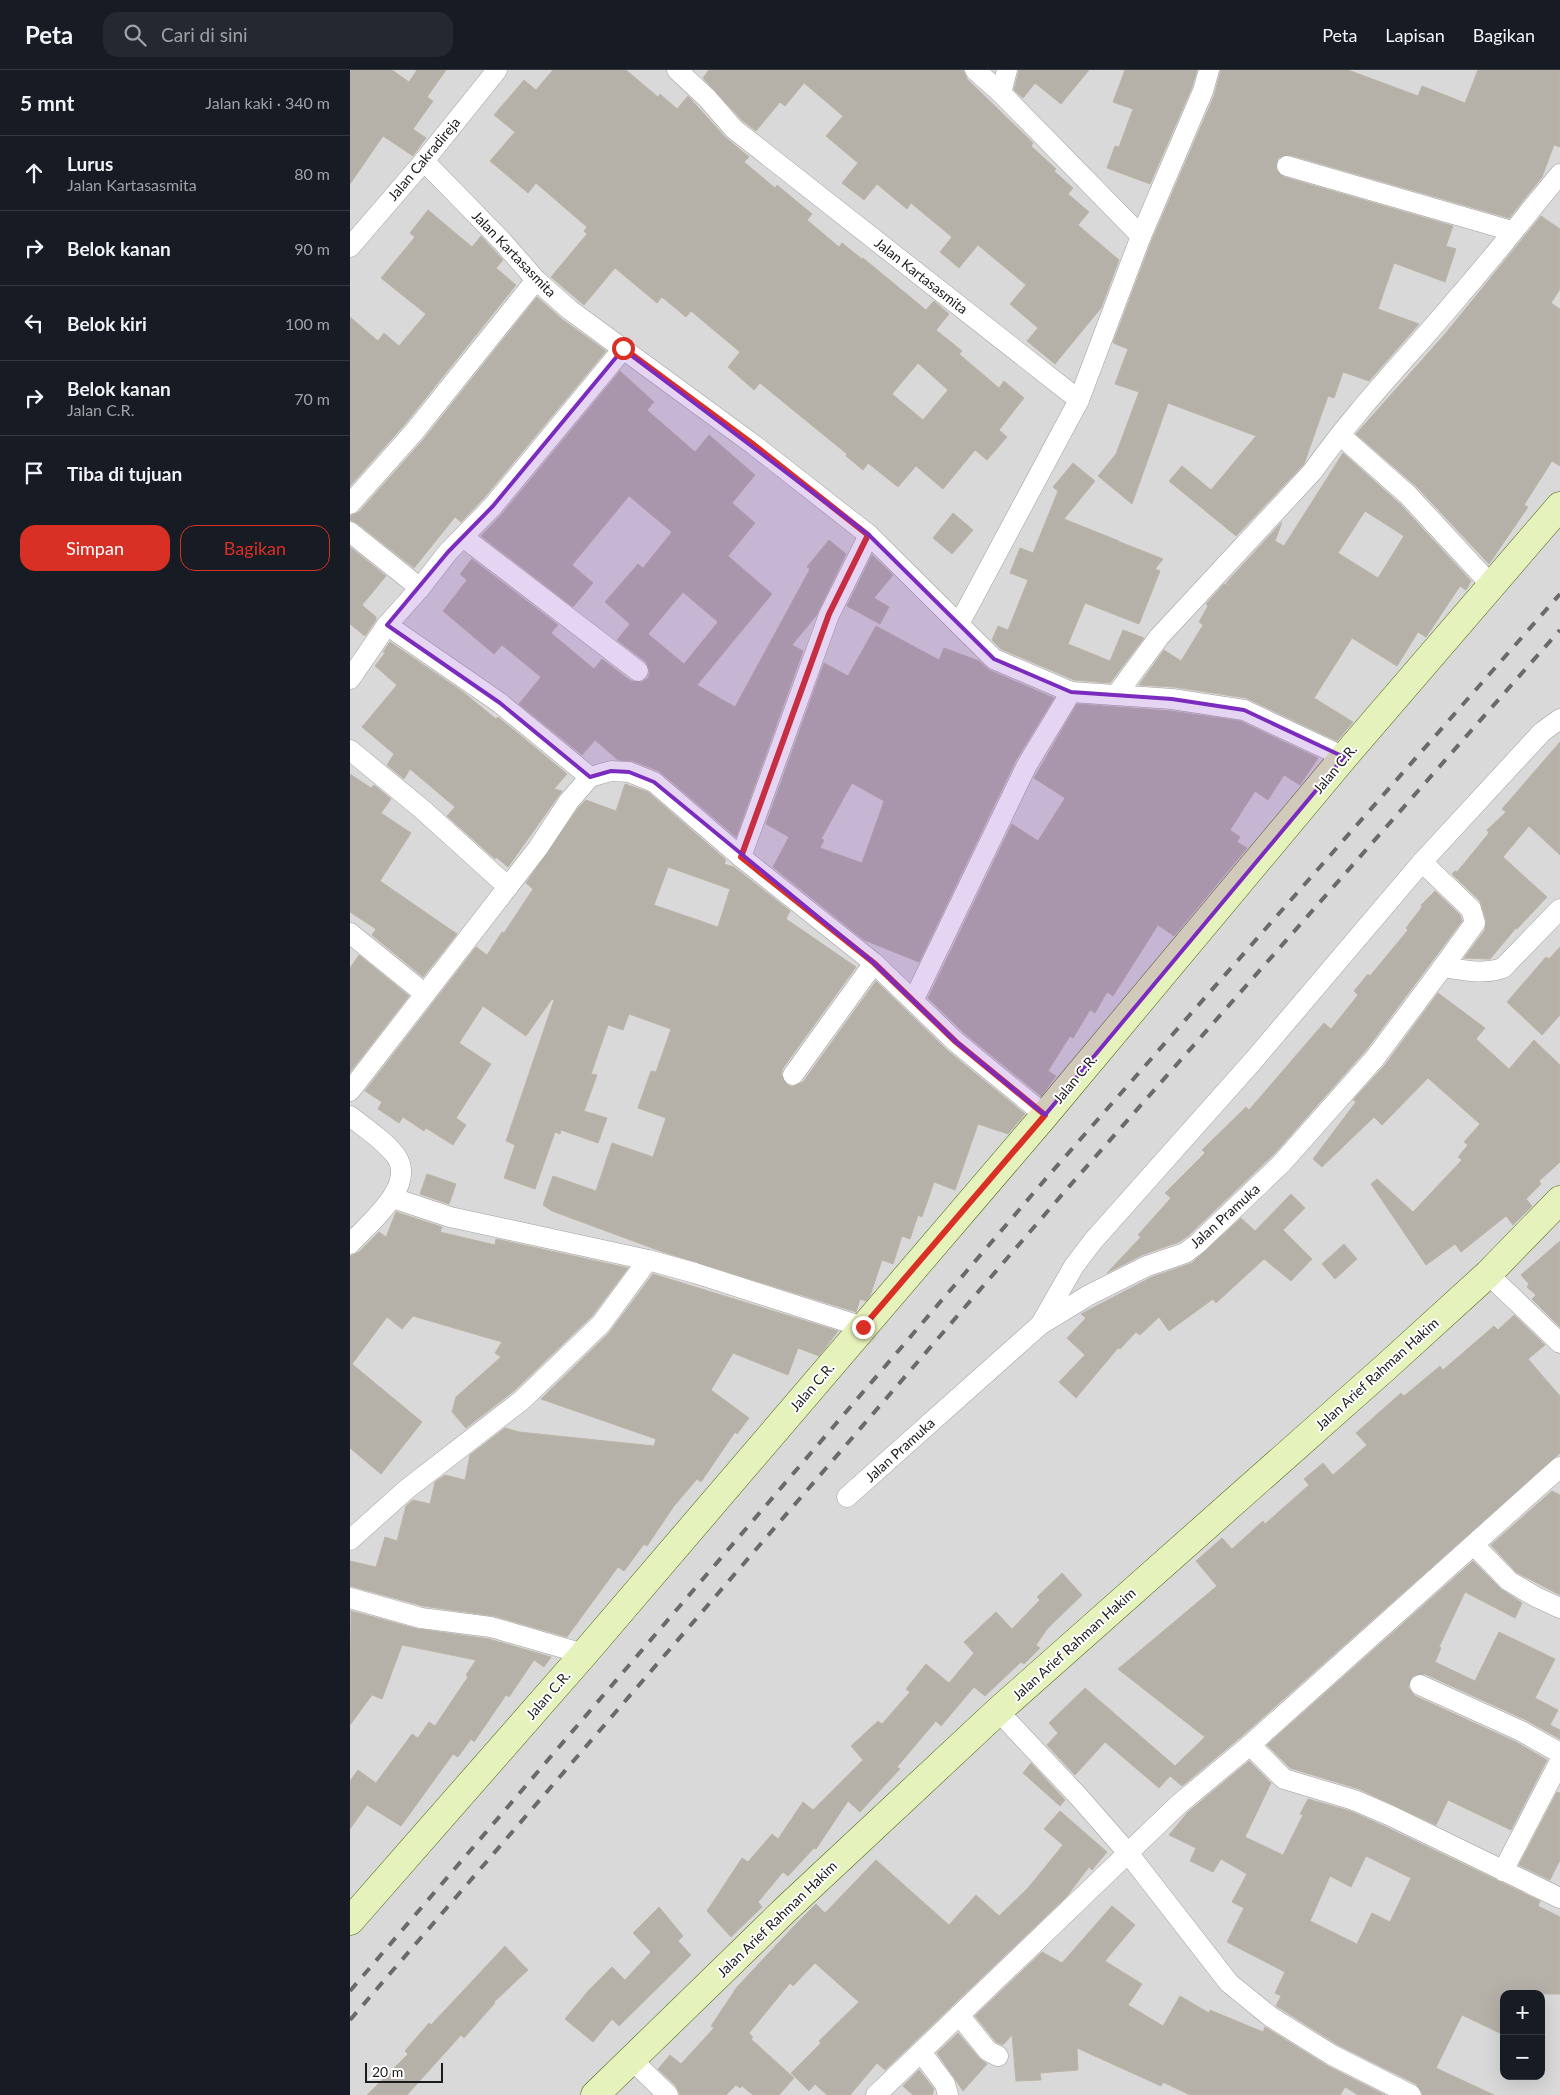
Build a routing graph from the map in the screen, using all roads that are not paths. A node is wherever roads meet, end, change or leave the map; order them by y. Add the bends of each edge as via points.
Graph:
1 (497, 70) edge
2 (677, 70) edge
3 (975, 70) edge
4 (1007, 70) edge
5 (1209, 70) edge
6 (1001, 93) junction
7 (424, 161) junction
8 (1287, 166) dead end
9 (1560, 174) edge
10 (1512, 231) junction
11 (1141, 236) junction
12 (350, 247) edge
13 (536, 280) junction
14 (623, 348) junction
15 (1079, 400) junction
16 (1340, 435) junction
17 (350, 504) edge
18 (1560, 506) edge
19 (350, 532) edge
20 (868, 535) junction
21 (462, 536) junction
22 (1493, 587) junction
23 (420, 588) junction
24 (959, 624) junction
25 (387, 625) junction
26 (638, 670) dead end
27 (350, 679) edge
28 (1071, 692) junction
29 (1117, 694) junction
30 (1560, 719) edge
31 (350, 750) edge
32 (1344, 757) junction
33 (590, 776) junction
34 (741, 857) junction
35 (1422, 862) junction
36 (508, 887) junction
37 (1560, 908) edge
38 (350, 933) edge
39 (874, 963) junction
40 (1443, 967) junction
41 (425, 994) junction
42 (914, 999) junction
43 (793, 1075) dead end
44 (350, 1091) edge
45 (1045, 1115) junction
46 (350, 1116) edge
47 (393, 1198) junction
48 (1560, 1200) edge
49 (350, 1244) edge
50 (648, 1260) junction
51 (1488, 1274) junction
52 (1040, 1325) junction
53 (863, 1327) junction
54 (1560, 1343) edge
55 (1560, 1467) edge
56 (847, 1497) dead end
57 (350, 1540) edge
58 (1474, 1545) junction
59 (350, 1598) edge
60 (1560, 1608) edge
61 (584, 1654) junction
62 (1420, 1685) dead end
63 (998, 1711) junction
64 (1250, 1745) junction
65 (1560, 1753) edge
66 (1560, 1761) edge
67 (1128, 1853) junction
68 (1503, 1870) junction
69 (1560, 1898) edge
70 (350, 1921) edge
71 (960, 2015) junction
72 (921, 2052) junction
73 (998, 2056) dead end
74 (632, 2060) junction
75 (596, 2095) edge
76 (668, 2095) edge
77 (876, 2095) edge
78 (948, 2095) edge
79 (1411, 2095) edge

1 - 7 street, Jalan Cakradireja
2 - 15 street, Jalan Kartasasmita via 734,129
3 - 6 street
4 - 6 street
5 - 11 street
6 - 11 street
7 - 12 street, Jalan Cakradireja
7 - 13 street, Jalan Kartasasmita
8 - 10 street
9 - 10 street
10 - 16 street
11 - 15 street
13 - 14 street, Jalan Kartasasmita via 570,310
13 - 17 street via 414,432
14 - 20 street, Jalan Kartasasmita
14 - 21 street via 493,506
15 - 24 street
16 - 22 street via 1408,495
16 - 29 street via 1313,471 1159,637
18 - 22 street, Jalan C.R.
19 - 23 street
20 - 24 street, Jalan Kartasasmita
20 - 34 street via 829,614
21 - 23 street
21 - 26 street
22 - 32 street, Jalan C.R.
23 - 25 street
24 - 28 street, Jalan Kartasasmita via 994,659
25 - 27 street
25 - 33 street via 500,703
28 - 29 street
28 - 42 street via 1027,765
29 - 32 street via 1172,698 1244,710
30 - 35 street via 1542,732
31 - 36 street
32 - 45 street, Jalan C.R.
33 - 34 street via 611,771 646,777
33 - 36 street
34 - 39 street
35 - 40 street, Jalan Pramuka via 1471,909 1475,920
35 - 52 street via 1253,1061 1093,1241 1074,1266
36 - 41 street
37 - 40 street via 1504,968 1478,972
38 - 41 street
39 - 42 street
39 - 43 street
40 - 52 street, Jalan Pramuka via 1375,1058 1281,1164 1197,1244 1185,1253 1147,1266 1089,1295
41 - 44 street
42 - 45 street via 956,1042
45 - 53 street, Jalan C.R.
46 - 47 street via 397,1158 402,1170 401,1181
47 - 49 street
47 - 50 street via 450,1217
48 - 51 street, Jalan Arief Rahman Hakim
50 - 53 street
50 - 57 street via 601,1324 522,1400 407,1489
51 - 54 street
51 - 63 street, Jalan Arief Rahman Hakim
52 - 56 street, Jalan Pramuka
53 - 61 street, Jalan C.R.
55 - 58 street
58 - 60 street via 1510,1581
58 - 64 street
59 - 61 street via 421,1618 491,1628
61 - 70 street, Jalan C.R.
62 - 65 street via 1521,1731
63 - 67 street
63 - 74 street, Jalan Arief Rahman Hakim via 784,1910
64 - 67 street via 1179,1804
64 - 68 street via 1284,1779 1363,1804
66 - 68 street
67 - 71 street
67 - 79 street via 1229,1983 1271,2017 1332,2055
68 - 69 street
71 - 72 street
71 - 73 street via 988,2051
72 - 77 street
72 - 78 street via 945,2084
74 - 75 street, Jalan Arief Rahman Hakim
74 - 76 street

